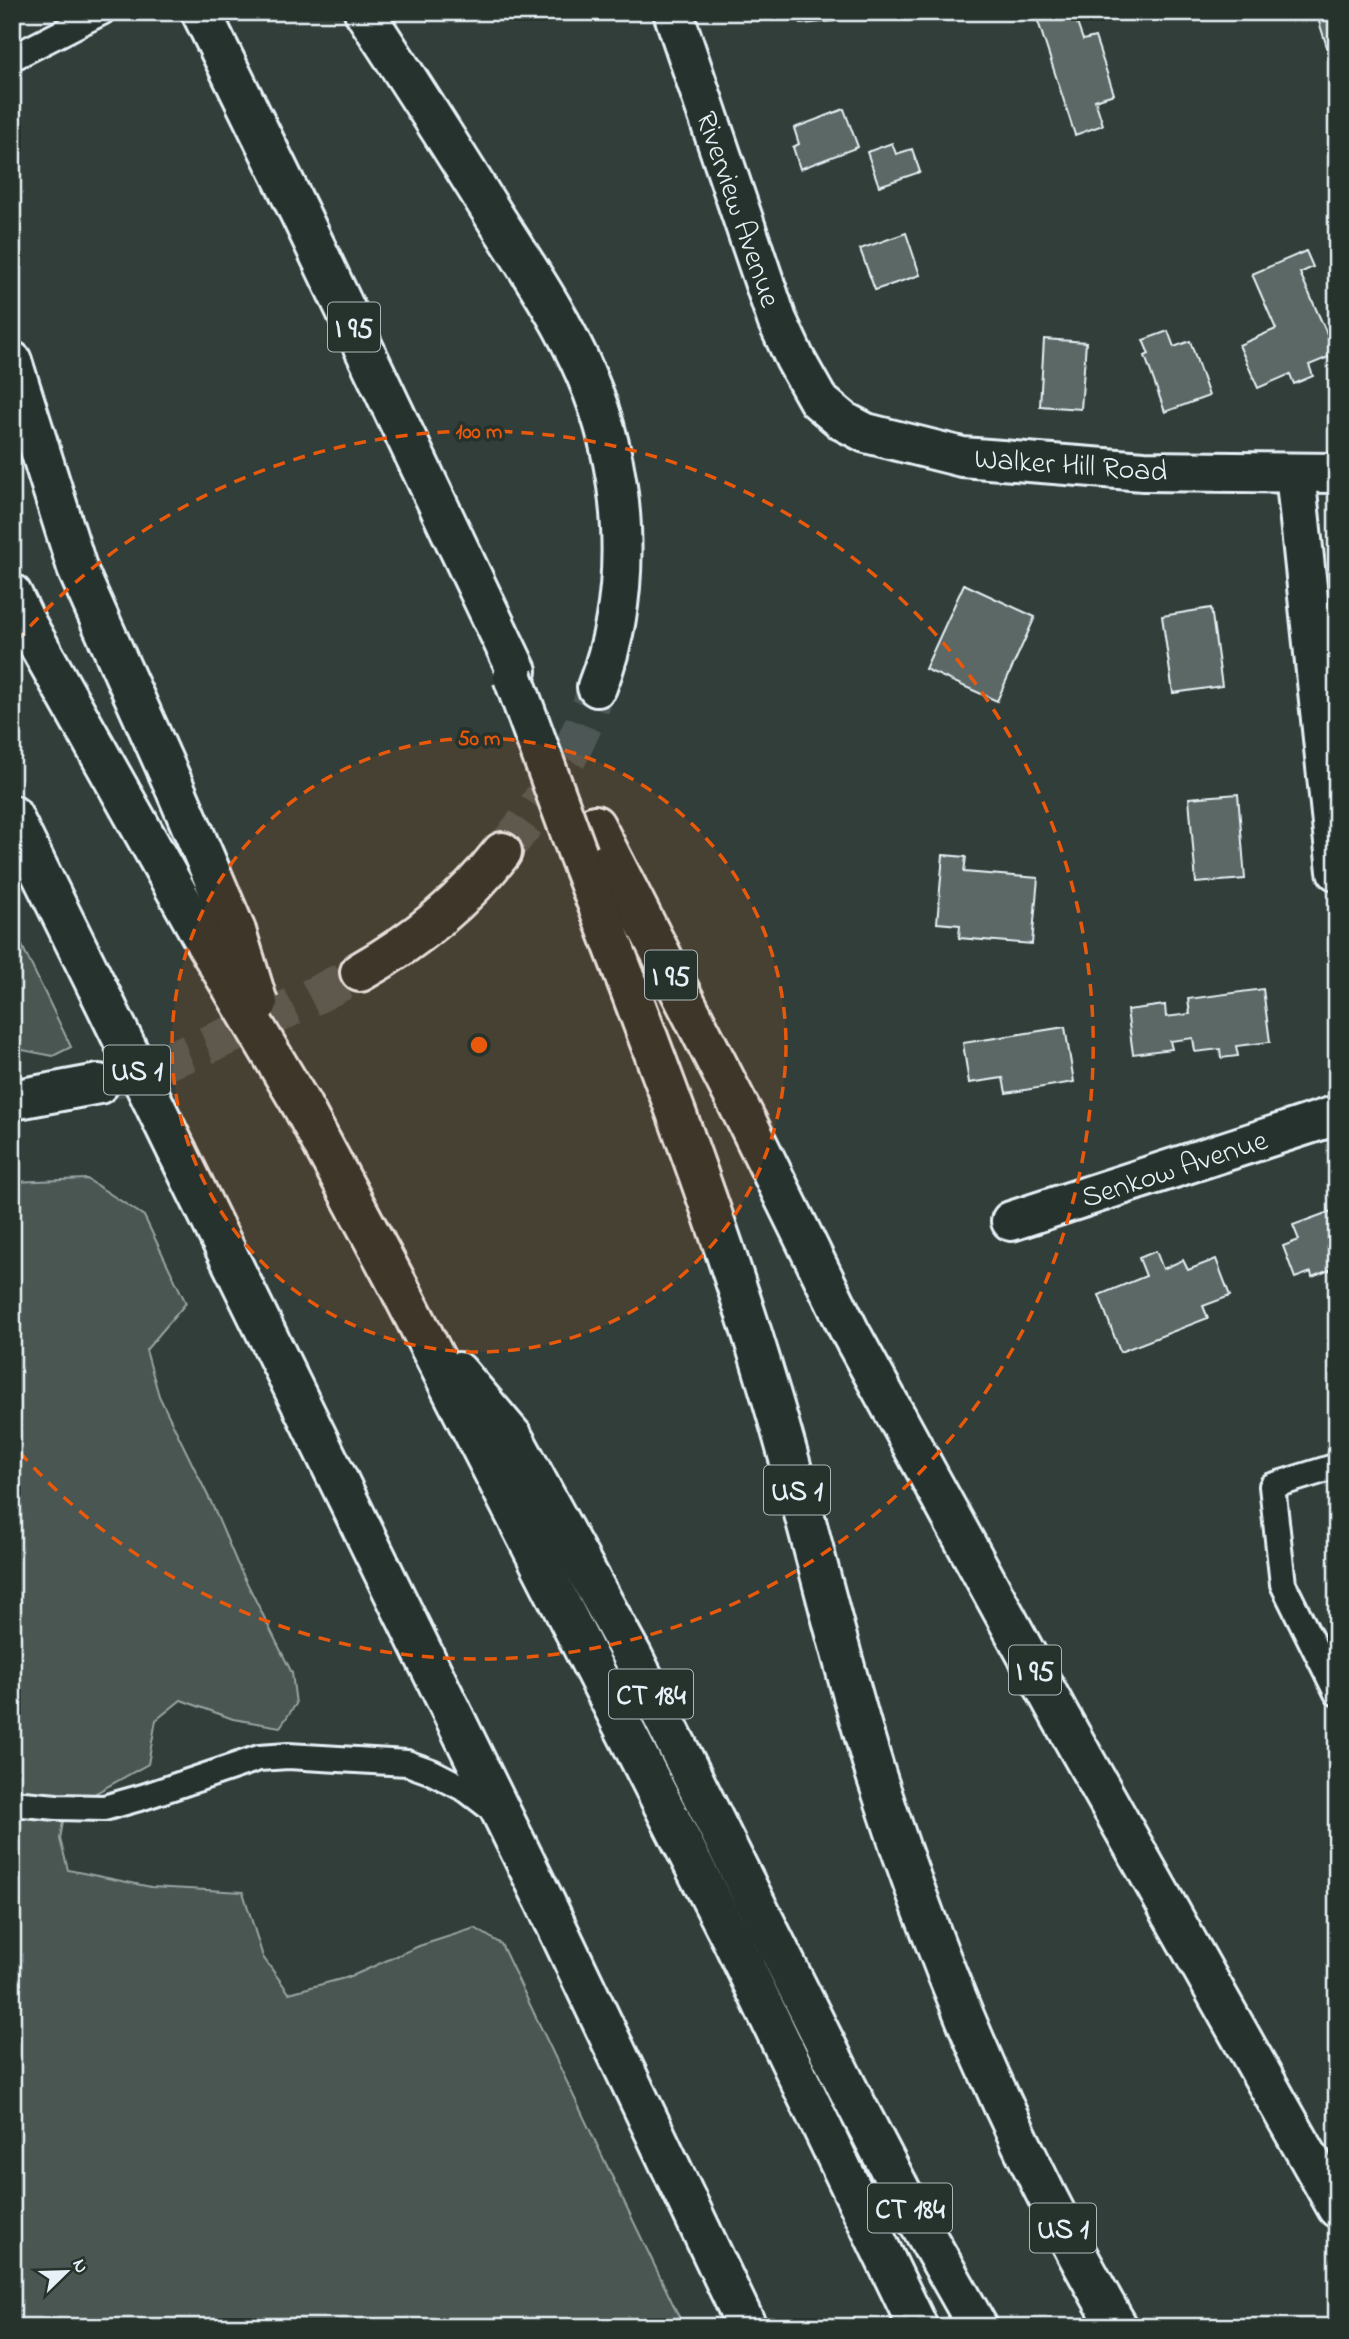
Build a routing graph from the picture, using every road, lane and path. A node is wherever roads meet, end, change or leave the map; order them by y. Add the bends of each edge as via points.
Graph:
1 (102, 12) edge
2 (201, 12) edge
3 (364, 12) edge
4 (673, 12) edge
5 (12, 58) edge
6 (12, 362) edge
7 (818, 400) joint
8 (1337, 472) edge
9 (1295, 473) junction
10 (12, 594) edge
11 (511, 664) joint
12 (597, 687) tunnel mouth
13 (12, 815) edge
14 (587, 839) junction
15 (502, 852) tunnel mouth
16 (1337, 872) edge
17 (221, 938) junction
18 (360, 972) tunnel mouth
19 (99, 1084) tunnel mouth
20 (12, 1100) edge
21 (1337, 1115) edge
22 (1011, 1221) dead end
23 (417, 1324) junction
24 (1337, 1466) edge
25 (1337, 1693) edge
26 (12, 1804) edge
27 (503, 1818) junction
28 (1337, 2208) edge
29 (747, 2327) edge
30 (918, 2327) edge
31 (978, 2327) edge
32 (1118, 2327) edge

1 - 5 lane
2 - 11 main road, I 95
3 - 12 main road via 554,312 600,410 615,474 621,566 613,632
4 - 7 main road, Riverview Avenue via 777,320
6 - 17 main road via 78,570
7 - 9 main road, Walker Hill Road via 866,433 962,457 1144,471
8 - 9 main road, Walker Hill Road
9 - 16 main road
10 - 17 main road
11 - 14 main road, US 1, bridge
13 - 27 main road, US 1, bridge
14 - 28 main road, I 95 via 748,1124 849,1330 1059,1714
14 - 32 main road, US 1 via 748,1321 867,1746 923,1912 1030,2163
15 - 18 main road via 443,915
17 - 23 main road, bridge via 274,1059
19 - 20 main road
21 - 22 main road, Senkow Avenue
23 - 30 main road via 732,1940
23 - 31 main road, CT 184 via 513,1437 633,1657 846,2087
24 - 25 lane via 1272,1486 1283,1584
26 - 27 lane via 104,1808 259,1758 288,1756 408,1763 467,1790
27 - 29 main road, US 1

